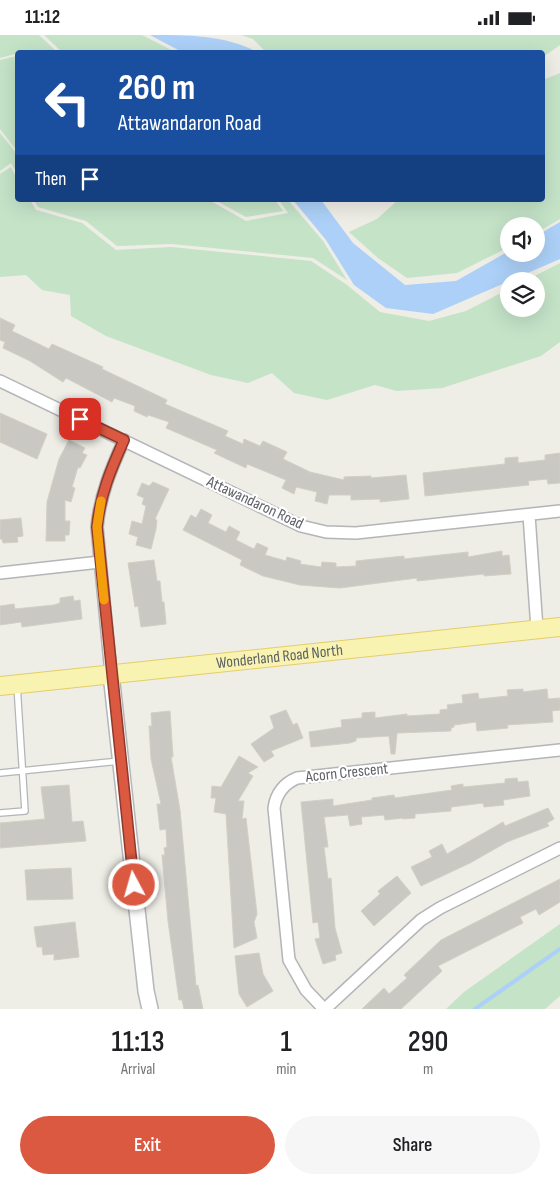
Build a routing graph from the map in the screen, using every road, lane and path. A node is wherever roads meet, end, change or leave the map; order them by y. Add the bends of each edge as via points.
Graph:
1 (0, 381) edge
2 (124, 440) junction
3 (560, 511) edge
4 (529, 515) junction
5 (100, 562) junction
6 (0, 573) edge
7 (560, 627) edge
8 (537, 629) junction
9 (111, 674) junction
10 (8, 686) edge
11 (560, 750) edge
12 (120, 761) junction
13 (22, 769) junction
14 (0, 773) edge
15 (0, 813) edge
16 (560, 848) edge
17 (150, 1009) edge
18 (325, 1009) edge

1 - 2 street, Attawandaron Road
2 - 4 street, Attawandaron Road via 300,526 326,532 356,533
2 - 5 street via 108,475 100,504 97,527
3 - 4 street, Attawandaron Road
4 - 8 street
5 - 6 street
5 - 9 street
7 - 8 main road, Wonderland Road North
8 - 9 main road, Wonderland Road North
9 - 10 main road, Wonderland Road North
9 - 12 street
10 - 13 lane
11 - 18 street, Acorn Crescent via 288,781 281,789 274,808 289,960 306,990
12 - 13 lane
12 - 17 street
13 - 14 lane
13 - 15 lane via 25,811
16 - 18 street, Acorn Crescent via 428,915

